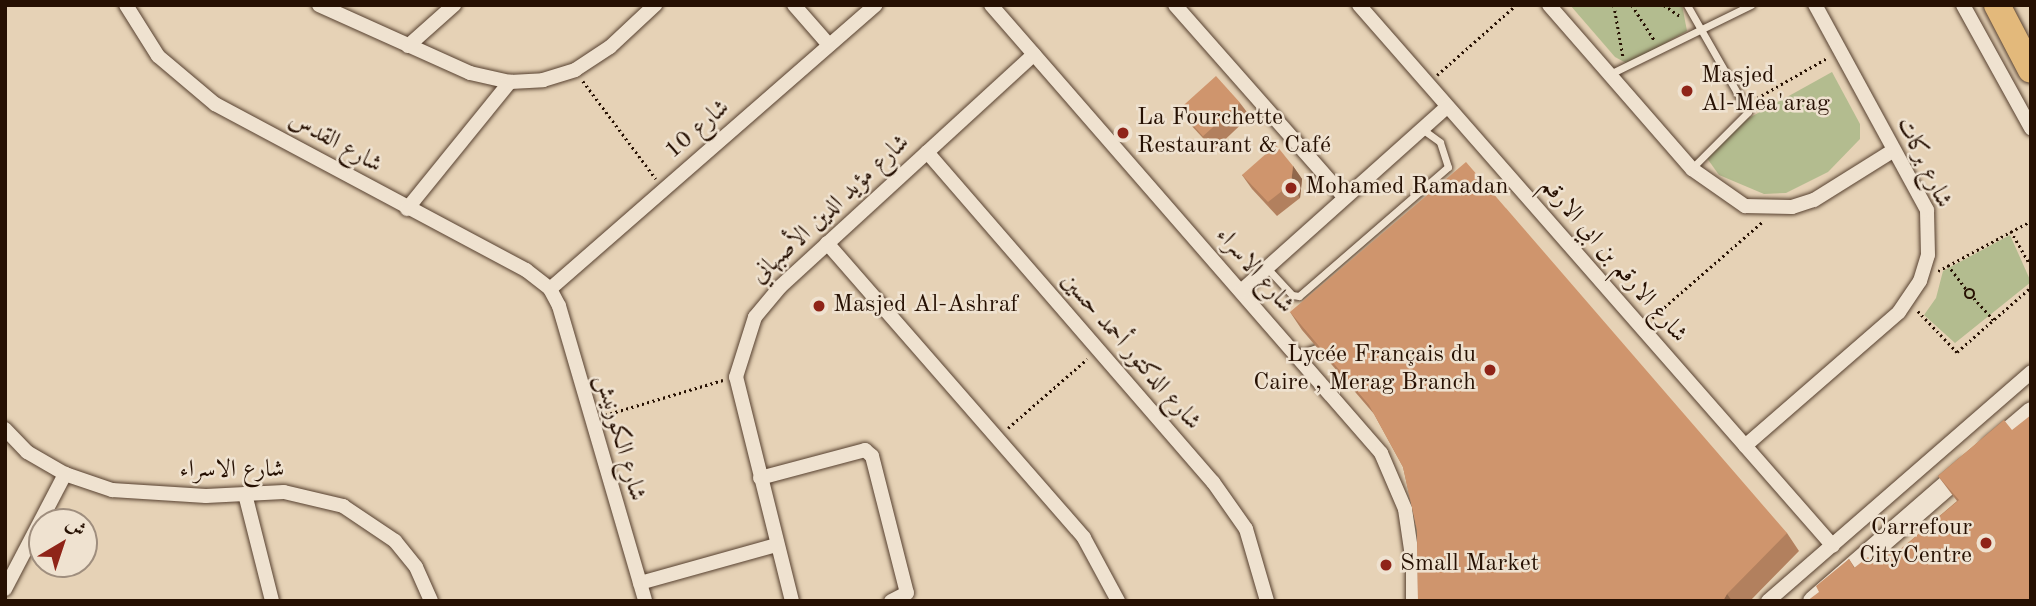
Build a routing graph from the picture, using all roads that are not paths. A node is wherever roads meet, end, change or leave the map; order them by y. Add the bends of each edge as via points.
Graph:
1 (126, 5) edge
2 (319, 5) edge
3 (454, 5) edge
4 (655, 5) edge
5 (794, 5) edge
6 (875, 5) edge
7 (991, 5) edge
8 (1175, 5) edge
9 (1359, 5) edge
10 (1549, 5) edge
11 (1686, 5) edge
12 (1751, 5) edge
13 (1815, 5) edge
14 (1963, 5) edge
15 (1997, 5) edge
16 (1700, 30) junction
17 (830, 45) junction
18 (408, 46) junction
19 (1034, 54) junction
20 (2031, 70) edge
21 (1609, 74) junction
22 (510, 82) junction
23 (1447, 107) junction
24 (2031, 128) edge
25 (1422, 129) junction
26 (1894, 149) junction
27 (927, 152) junction
28 (1692, 169) junction
29 (1344, 197) junction
30 (407, 209) junction
31 (827, 243) junction
32 (1267, 267) junction
33 (550, 289) junction
34 (1241, 291) junction
35 (1336, 348) edge
36 (1297, 355) junction
37 (2031, 372) edge
38 (2031, 412) edge
39 (5, 429) edge
40 (1745, 446) junction
41 (65, 474) junction
42 (760, 478) junction
43 (245, 494) junction
44 (776, 545) junction
45 (1833, 546) junction
46 (640, 583) junction
47 (5, 589) edge
48 (272, 601) edge
49 (431, 601) edge
50 (645, 601) edge
51 (792, 601) edge
52 (891, 601) edge
53 (1118, 601) edge
54 (1267, 601) edge
55 (1413, 601) edge
56 (1768, 601) edge
57 (1813, 601) edge

1 - 30 street, شارع القدس via 158,56 184,82 215,104
2 - 18 street
3 - 18 street
4 - 22 street via 610,47 575,70 543,80
5 - 17 street
6 - 17 street, شارع 10
7 - 19 street, شارع الاسراء
8 - 29 street
9 - 23 street, شارع الارقم بن ابي الارقم
10 - 21 street
11 - 16 lane
12 - 16 lane
13 - 26 street, شارع بركات
14 - 24 street
15 - 20 highway
16 - 21 lane
16 - 28 lane via 1748,112
17 - 33 street, شارع 10
18 - 22 street via 470,73
19 - 27 street, شارع مؤيد الدين الأصبهاني
19 - 34 street, شارع الاسراء
21 - 28 street
22 - 30 street
23 - 25 street
23 - 40 street, شارع الارقم بن ابي الارقم
25 - 29 street
25 - 32 lane via 1440,142 1448,167 1299,296 1292,295
26 - 28 street via 1814,200 1768,209 1745,206
26 - 40 street, شارع بركات via 1927,210 1928,255 1920,281 1908,300
27 - 31 street, شارع مؤيد الدين الأصبهاني
27 - 54 street, شارع الدكتور أحمد حسين via 1235,511 1255,551
29 - 32 street
30 - 33 street, شارع القدس via 540,279
31 - 42 street, شارع مؤيد الدين الأصبهاني via 755,317 736,377
31 - 53 street via 1084,538
32 - 34 street
33 - 46 street, شارع الكورنيش
34 - 36 street, شارع الاسراء
35 - 36 lane via 1321,345
36 - 55 street, شارع الاسراء via 1381,453 1405,509 1418,557
37 - 45 street
38 - 57 street
39 - 41 street, شارع الاسراء via 27,452
40 - 45 street, شارع الارقم بن ابي الارقم
41 - 43 street, شارع الاسراء via 112,490
41 - 47 street
42 - 44 street
42 - 52 street via 865,450 872,456 907,593
43 - 48 street
43 - 49 street, شارع الاسراء via 314,496 369,520 416,567
44 - 46 street
44 - 51 street
45 - 56 street
46 - 50 street, شارع الكورنيش

